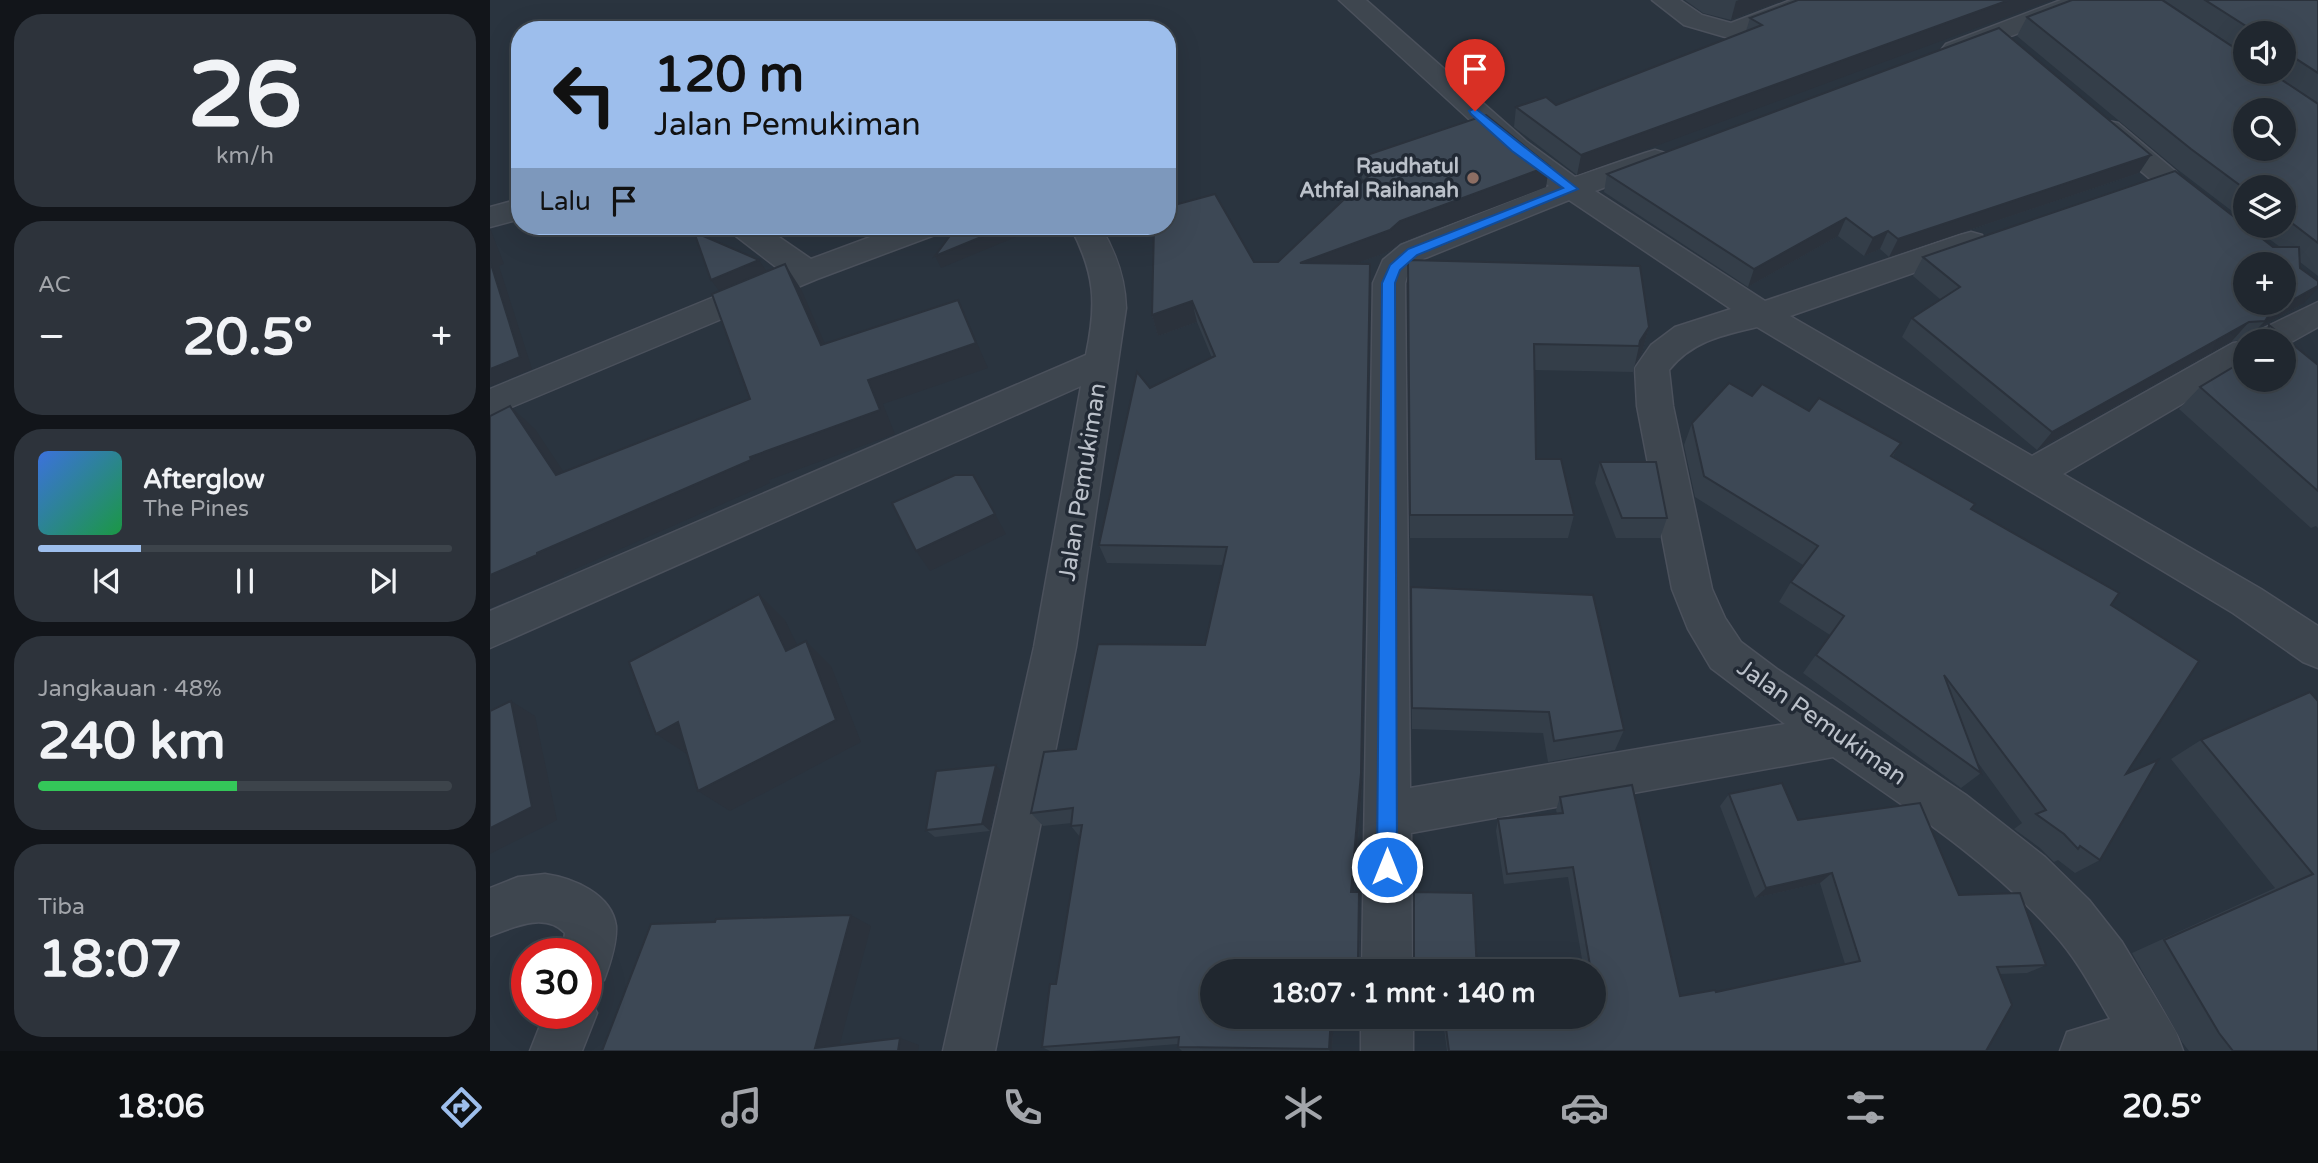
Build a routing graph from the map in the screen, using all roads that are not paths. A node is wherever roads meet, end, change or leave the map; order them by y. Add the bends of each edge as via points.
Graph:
1 (1351, 0) edge
2 (1664, 0) edge
3 (1814, 0) edge
4 (2083, 0) edge
5 (1995, 34) junction
6 (2016, 52) edge
7 (1931, 58) edge
8 (2091, 114) edge
9 (1675, 152) edge
10 (2163, 185) edge
11 (1572, 189) junction
12 (511, 211) edge
13 (490, 217) edge
14 (1996, 234) edge
15 (754, 235) edge
16 (905, 235) edge
17 (1091, 235) edge
18 (807, 271) junction
19 (2315, 299) edge
20 (1761, 314) junction
21 (2280, 329) edge
22 (2233, 359) edge
23 (1102, 362) junction
24 (490, 403) edge
25 (2032, 474) junction
26 (490, 630) edge
27 (2318, 649) edge
28 (1839, 735) junction
29 (1387, 815) junction
30 (490, 912) edge
31 (590, 938) edge
32 (1387, 959) edge
33 (565, 1029) edge
34 (1387, 1029) edge
35 (2152, 1044) edge
36 (556, 1051) edge
37 (969, 1051) edge
38 (1387, 1051) edge
39 (2086, 1051) edge

1 - 11 street via 1517,149
2 - 3 street via 1693,20 1732,31
4 - 5 street
5 - 6 street
5 - 7 street
8 - 10 street
9 - 11 street
11 - 20 street
11 - 29 street via 1412,252 1394,268 1389,283
12 - 13 street
14 - 20 street, Jalan Pemukiman
15 - 18 street
16 - 18 street
17 - 23 street via 1101,252 1111,291
18 - 24 street
19 - 21 street
20 - 25 street
20 - 28 street, Jalan Pemukiman via 1690,332 1664,350 1652,368 1655,405 1692,589 1709,629 1726,655
22 - 25 street
23 - 26 street, Jalan Pemukiman
23 - 37 street, Jalan Pemukiman via 1055,647
25 - 27 street via 2247,601
28 - 29 street
28 - 35 street, Jalan Pemukiman via 1951,811 2072,917 2104,960
29 - 32 street
30 - 31 street via 534,898 566,900 592,926
33 - 36 street
34 - 38 street
35 - 39 street, Jalan Pemukiman

